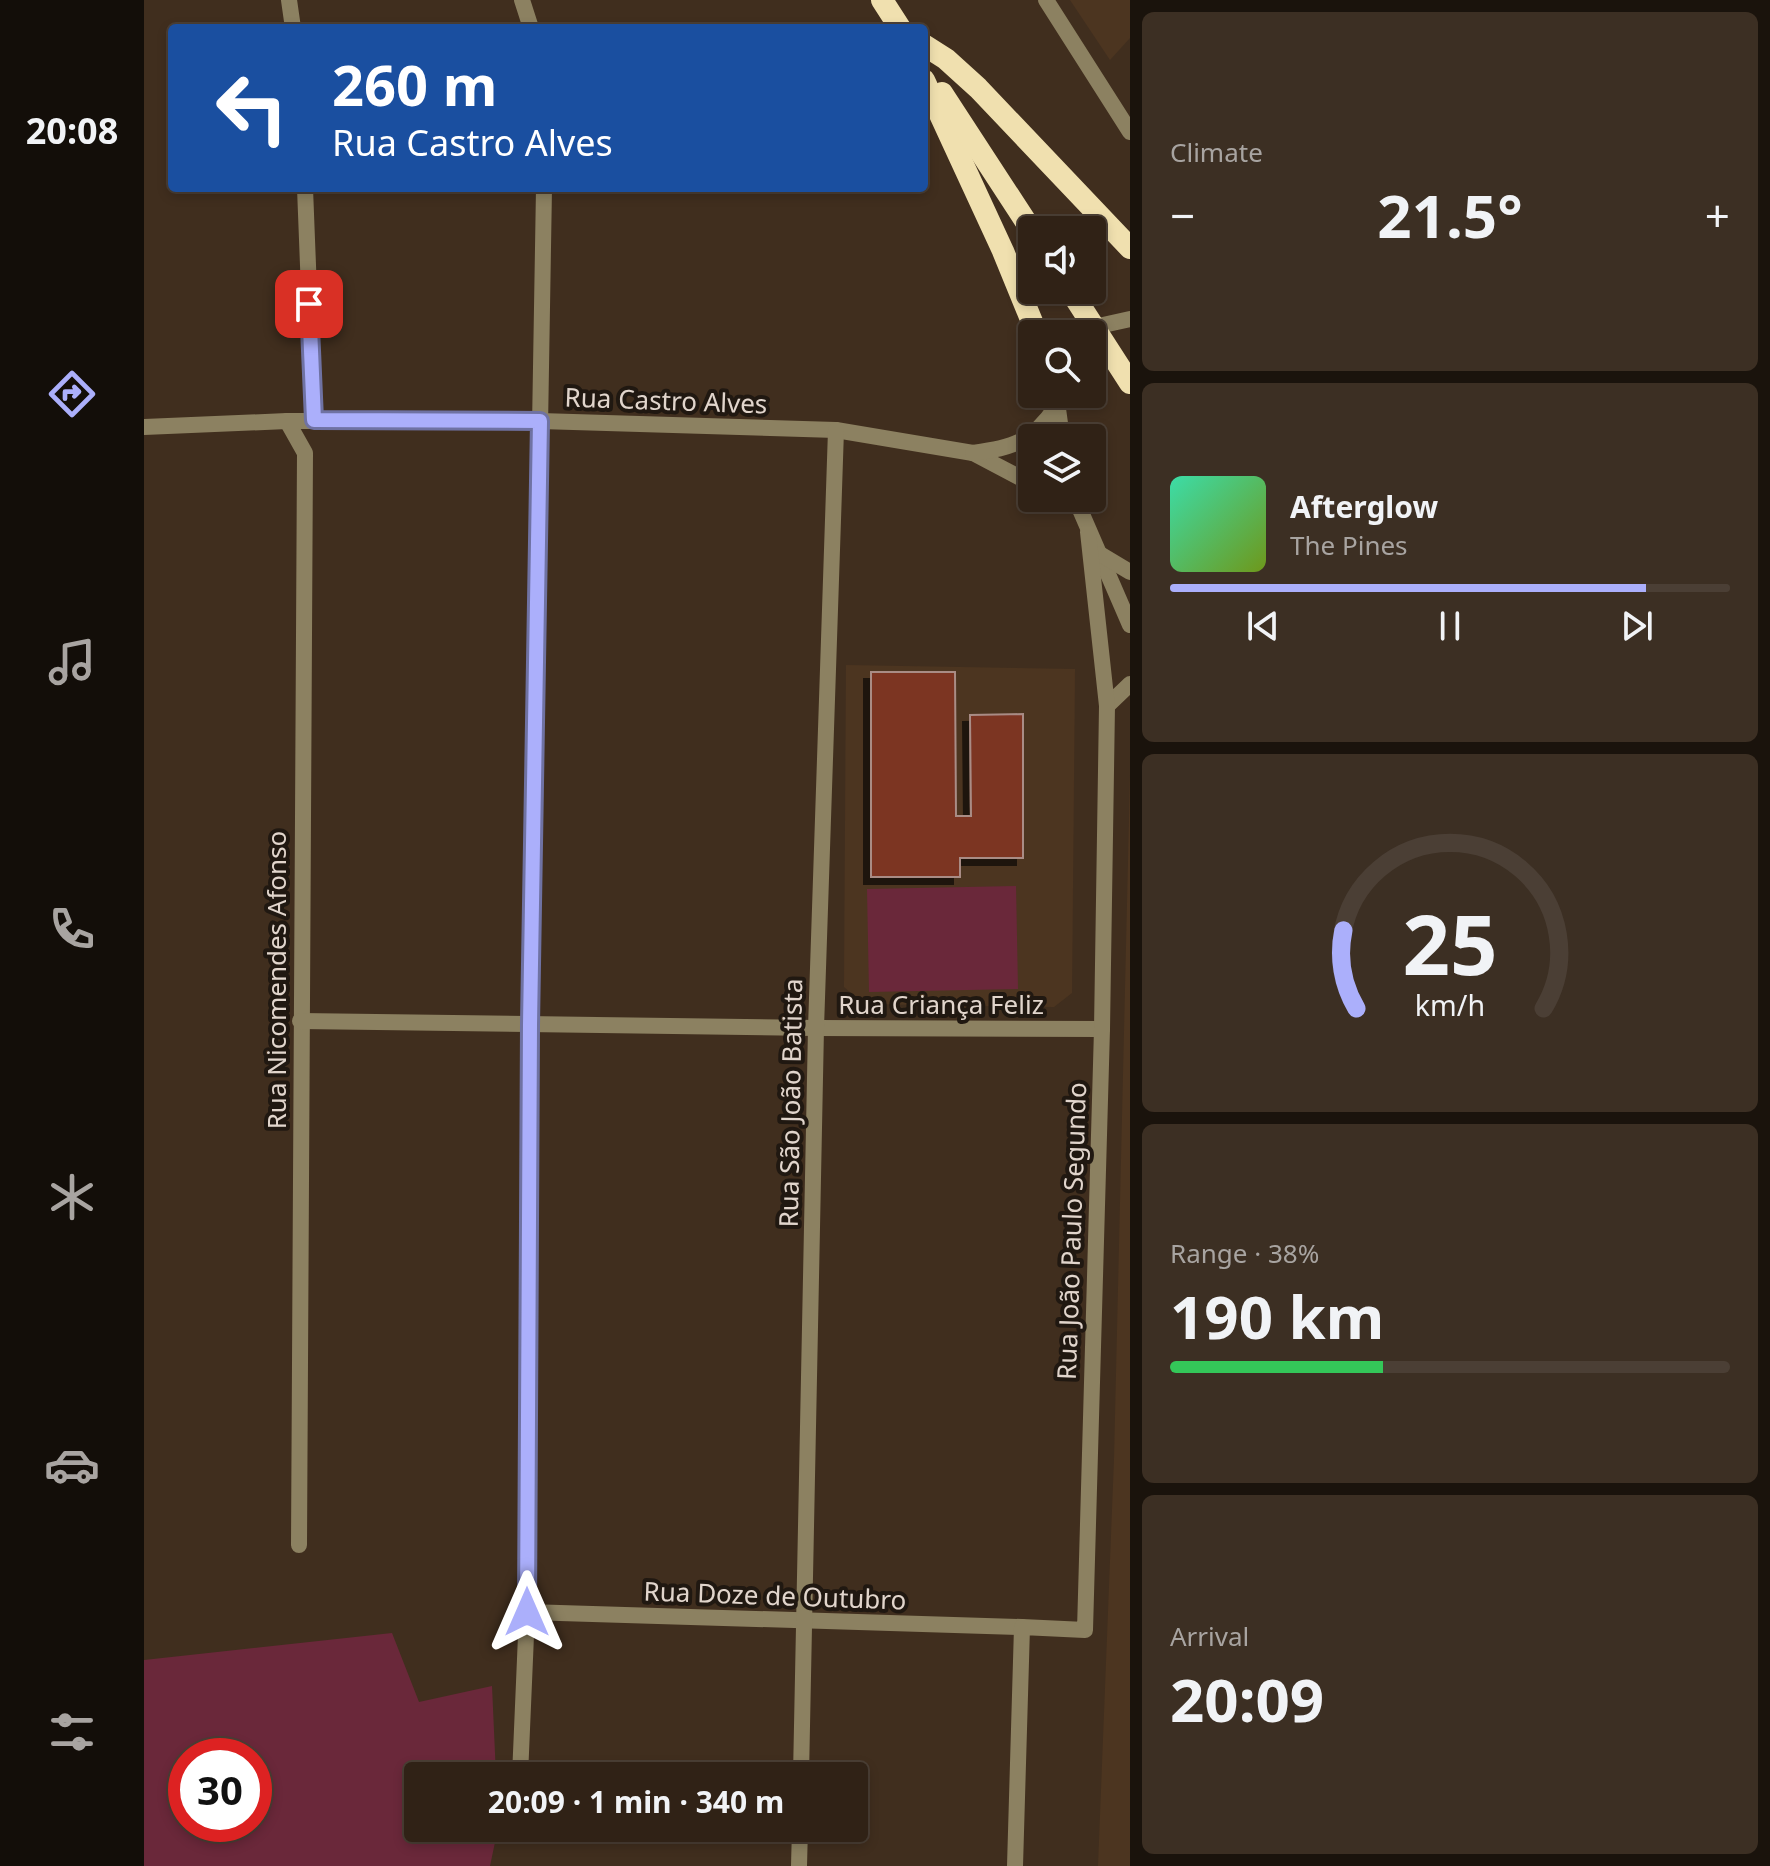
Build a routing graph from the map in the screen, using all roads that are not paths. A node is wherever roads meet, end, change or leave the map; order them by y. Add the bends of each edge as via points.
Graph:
1 (289, 0) edge
2 (522, 0) edge
3 (882, 0) edge
4 (1046, 0) edge
5 (292, 24) edge
6 (530, 24) edge
7 (897, 24) edge
8 (928, 48) edge
9 (928, 71) edge
10 (928, 89) edge
11 (1130, 132) edge
12 (305, 192) edge
13 (544, 192) edge
14 (1022, 216) edge
15 (1130, 248) edge
16 (1130, 319) edge
17 (1031, 320) edge
18 (1106, 326) edge
19 (1106, 351) edge
20 (1130, 383) edge
21 (1052, 408) edge
22 (314, 420) junction
23 (287, 421) junction
24 (540, 421) junction
25 (144, 427) edge
26 (836, 430) junction
27 (973, 453) junction
28 (1018, 477) edge
29 (1080, 512) edge
30 (1088, 532) junction
31 (1100, 554) junction
32 (1130, 572) edge
33 (1130, 625) edge
34 (1130, 684) edge
35 (1107, 706) junction
36 (300, 1021) junction
37 (530, 1025) junction
38 (816, 1028) junction
39 (1102, 1029) junction
40 (299, 1545) dead end
41 (527, 1612) junction
42 (805, 1621) junction
43 (1022, 1627) junction
44 (521, 1762) edge
45 (801, 1762) edge
46 (800, 1842) edge
47 (799, 1866) edge
48 (1015, 1866) edge

1 - 5 street
2 - 6 street
3 - 7 highway
4 - 11 street
8 - 15 highway via 978,88
9 - 14 highway
10 - 17 highway
12 - 22 street
13 - 24 street
16 - 18 street
19 - 20 highway
21 - 27 street via 1027,440
22 - 23 street, Rua Castro Alves
22 - 24 street, Rua Castro Alves
23 - 25 street, Rua Castro Alves
23 - 36 street, Rua Nicomendes Afonso via 305,453
24 - 26 street, Rua Castro Alves
24 - 37 street
26 - 27 street, Rua Castro Alves
26 - 38 street, Rua São João Batista
27 - 28 street, Rua Castro Alves
29 - 30 street
30 - 31 street
30 - 35 street, Rua João Paulo Segundo
31 - 32 street
31 - 33 street
34 - 35 street
35 - 39 street, Rua João Paulo Segundo
36 - 37 street, Rua Criança Feliz
36 - 40 street, Rua Nicomendes Afonso
37 - 38 street, Rua Criança Feliz
37 - 41 street
38 - 39 street, Rua Criança Feliz
38 - 42 street, Rua São João Batista
39 - 43 street, Rua João Paulo Segundo via 1085,1630
41 - 42 street, Rua Doze de Outubro
41 - 44 street
42 - 43 street, Rua Doze de Outubro
42 - 45 street, Rua São João Batista
43 - 48 street
46 - 47 street

